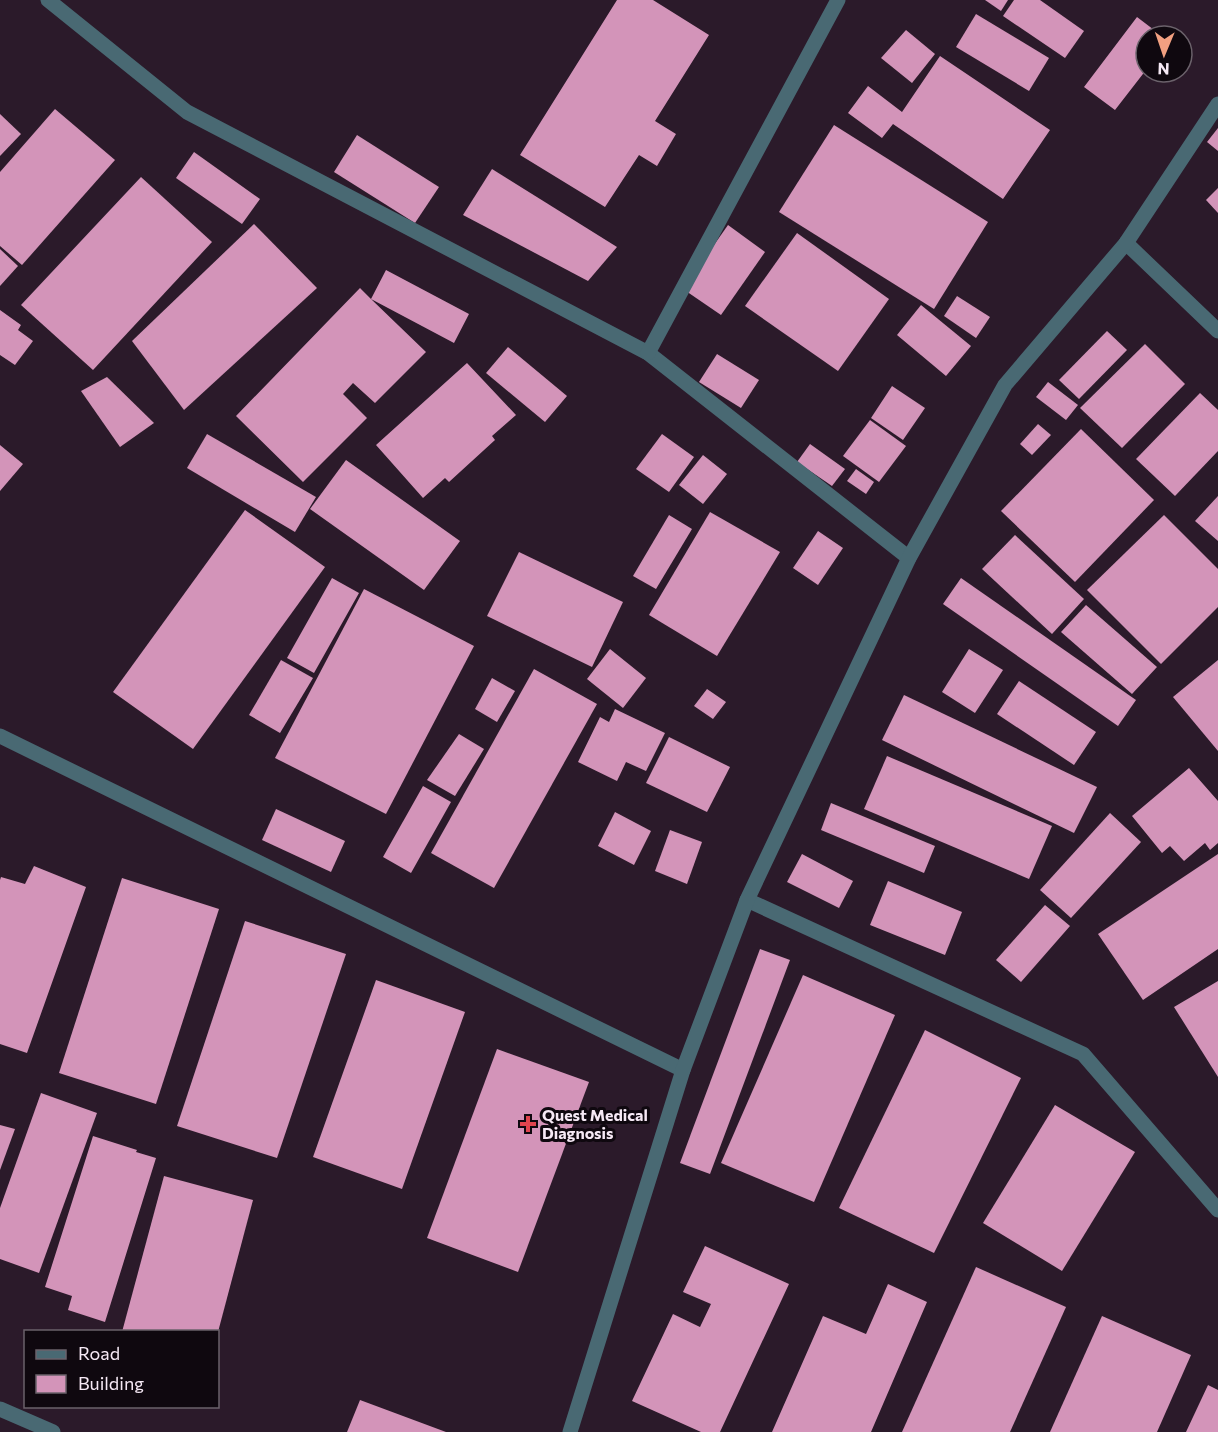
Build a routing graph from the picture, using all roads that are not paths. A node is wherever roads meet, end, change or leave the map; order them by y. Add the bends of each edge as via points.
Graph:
1 (48, 0) edge
2 (838, 0) edge
3 (1218, 104) edge
4 (1126, 243) junction
5 (1218, 331) edge
6 (648, 353) junction
7 (909, 558) junction
8 (0, 736) edge
9 (747, 900) junction
10 (683, 1070) junction
11 (1218, 1210) edge
12 (0, 1409) edge
13 (53, 1432) edge
14 (570, 1432) edge

1 - 6 street via 187,112
2 - 6 street
3 - 4 street
4 - 5 street
4 - 7 street via 1005,385
6 - 7 street
7 - 9 street
8 - 10 street
9 - 10 street
9 - 11 street via 1083,1054
10 - 14 street
12 - 13 street

